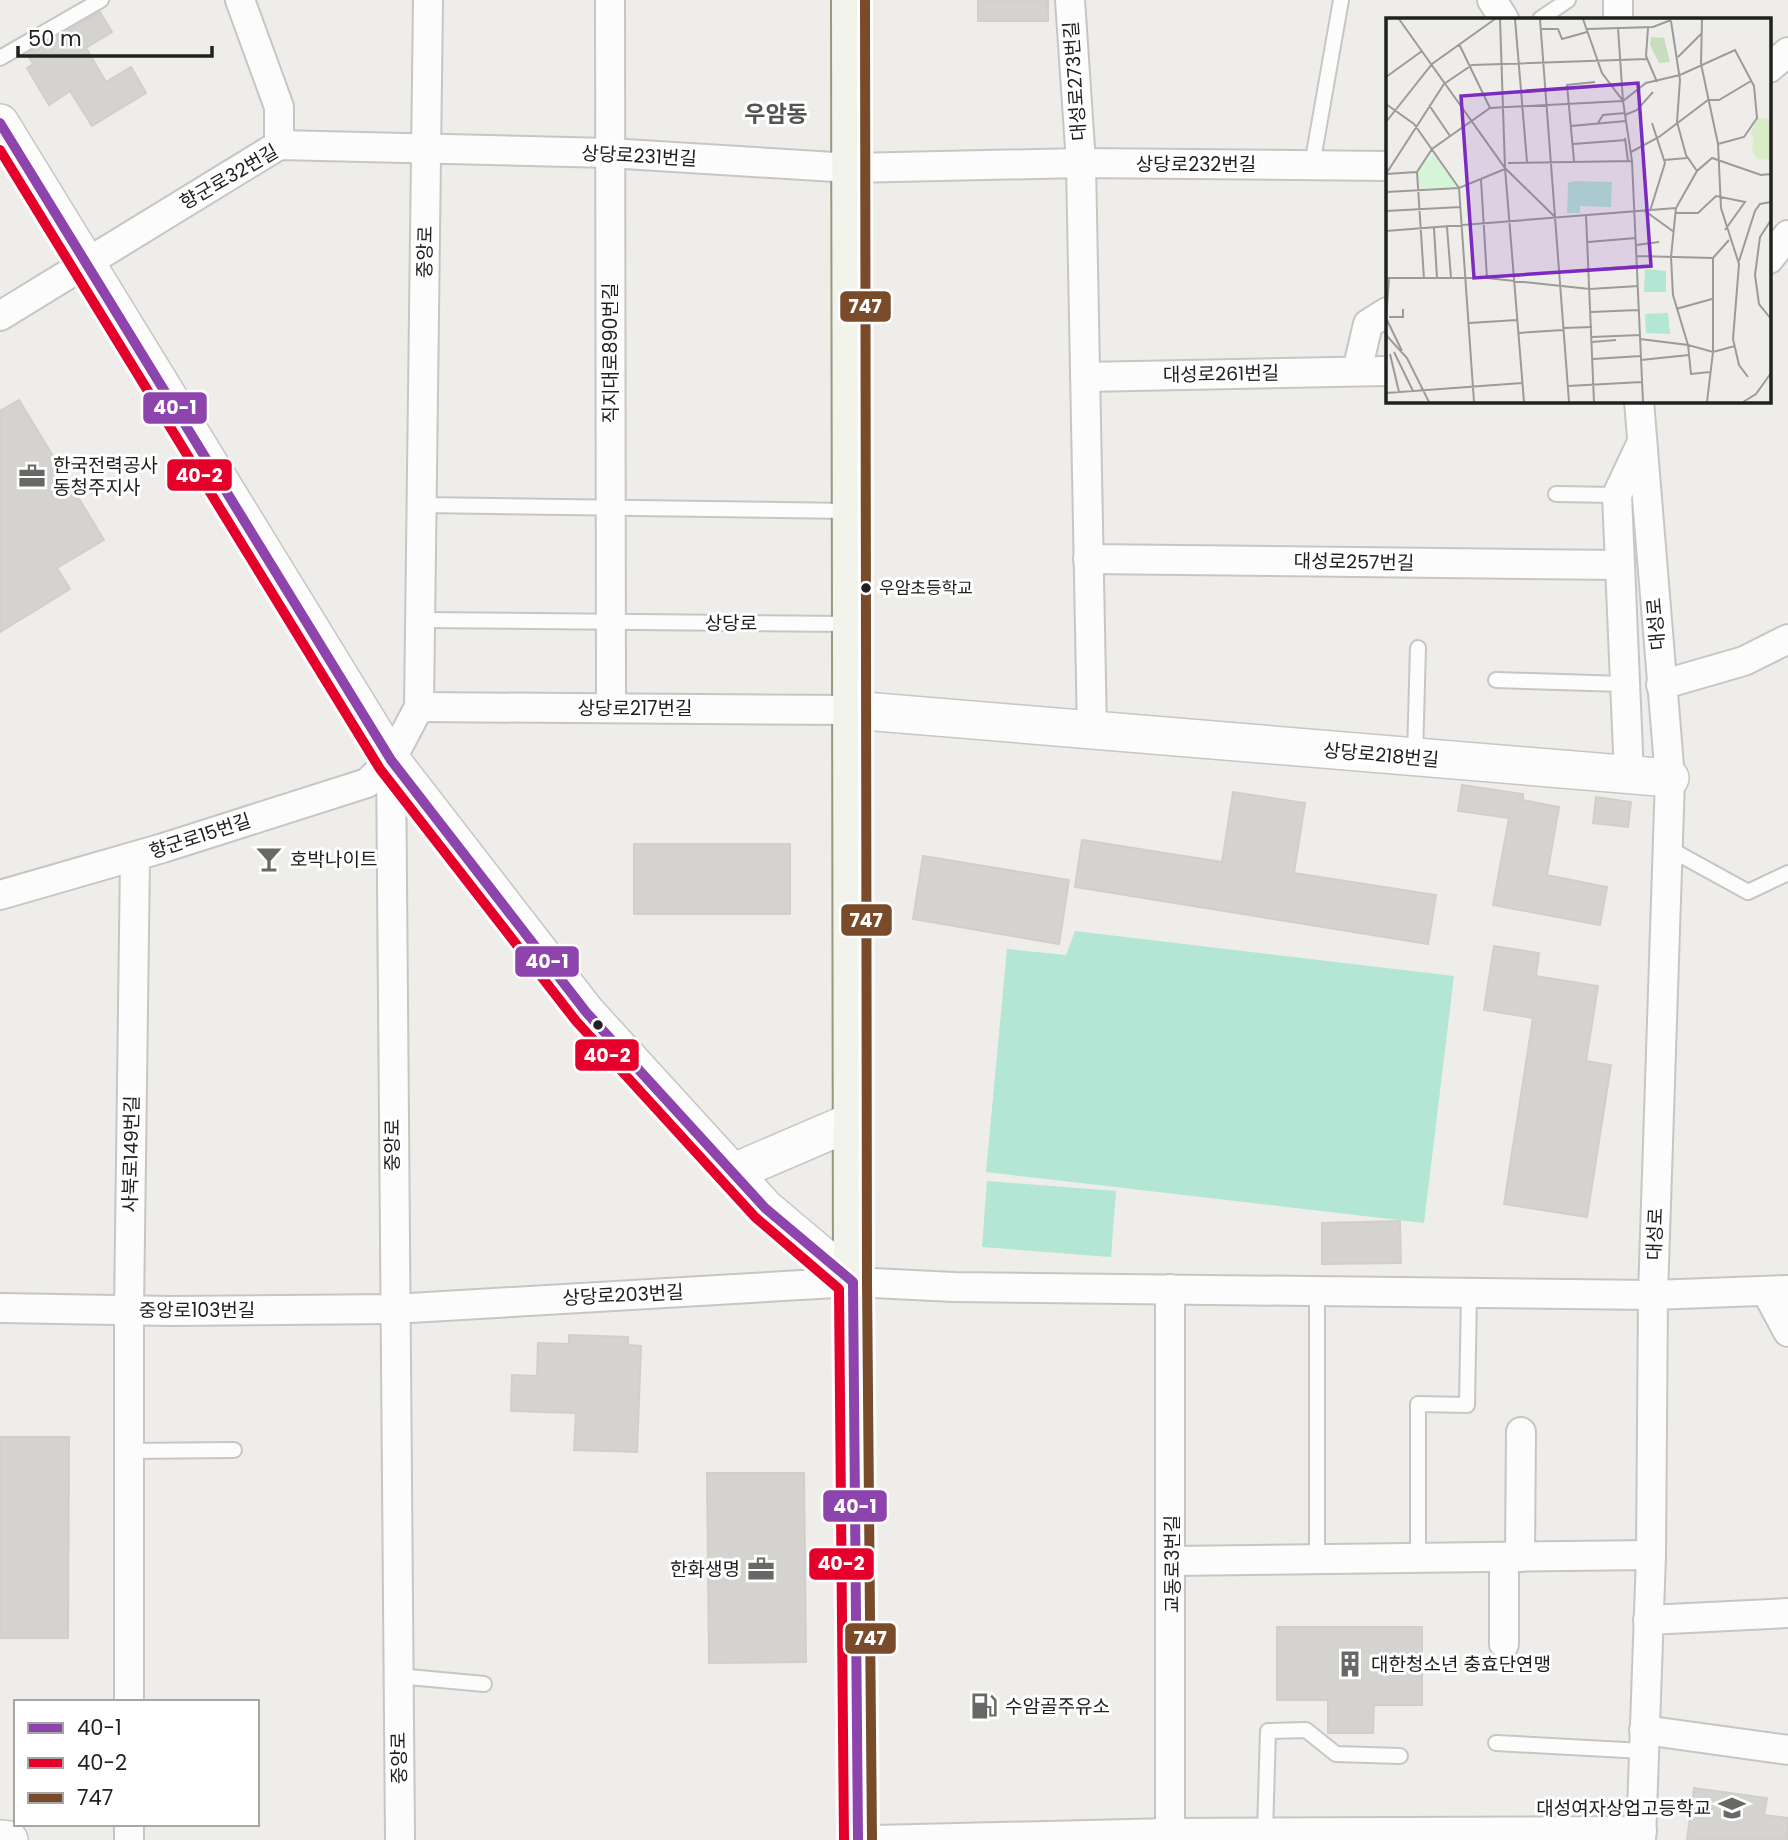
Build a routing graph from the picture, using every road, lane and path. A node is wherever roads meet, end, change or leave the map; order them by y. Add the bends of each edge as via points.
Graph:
1 (101, 0) edge
2 (240, 0) edge
3 (428, 0) edge
4 (610, 0) edge
5 (851, 0) edge
6 (1070, 0) edge
7 (1341, 0) edge
8 (1492, 0) edge
9 (1568, 0) edge
10 (1618, 0) edge
11 (1503, 18) edge
12 (1541, 18) edge
13 (1618, 18) edge
14 (1788, 52) edge
15 (0, 58) edge
16 (1770, 67) edge
17 (0, 123) edge
18 (279, 145) junction
19 (427, 147) junction
20 (609, 153) junction
21 (1080, 163) junction
22 (1312, 165) junction
23 (1386, 166) edge
24 (851, 169) junction
25 (87, 262) junction
26 (1386, 313) edge
27 (0, 316) edge
28 (1357, 371) junction
29 (1386, 371) edge
30 (1085, 377) junction
31 (1639, 402) edge
32 (1641, 444) junction
33 (1556, 494) dead end
34 (1617, 495) junction
35 (422, 505) junction
36 (610, 508) junction
37 (852, 511) junction
38 (1088, 559) junction
39 (1620, 565) junction
40 (420, 620) junction
41 (611, 623) junction
42 (852, 624) junction
43 (1788, 639) edge
44 (1418, 648) dead end
45 (1496, 680) dead end
46 (1623, 684) junction
47 (1661, 685) junction
48 (419, 707) junction
49 (611, 707) junction
50 (852, 710) junction
51 (1092, 732) junction
52 (1415, 758) junction
53 (391, 760) junction
54 (1629, 775) junction
55 (1670, 778) junction
56 (1668, 848) junction
57 (135, 856) junction
58 (1788, 873) edge
59 (0, 895) edge
60 (853, 1121) junction
61 (732, 1173) junction
62 (853, 1282) junction
63 (1170, 1289) junction
64 (1777, 1290) edge
65 (1317, 1291) junction
66 (1469, 1292) junction
67 (1653, 1295) junction
68 (0, 1308) edge
69 (393, 1309) junction
70 (129, 1311) junction
71 (1788, 1332) edge
72 (1521, 1432) dead end
73 (233, 1450) dead end
74 (129, 1451) junction
75 (1651, 1555) junction
76 (1512, 1557) junction
77 (1418, 1558) junction
78 (1317, 1559) junction
79 (1172, 1561) junction
80 (1788, 1613) edge
81 (1648, 1620) junction
82 (1504, 1644) dead end
83 (398, 1676) junction
84 (484, 1684) dead end
85 (129, 1700) edge
86 (1644, 1741) junction
87 (1496, 1743) dead end
88 (1788, 1749) edge
89 (1400, 1756) dead end
90 (1265, 1832) junction
91 (1170, 1836) edge
92 (1642, 1836) edge
93 (0, 1839) edge
94 (9, 1840) edge
95 (400, 1840) edge
96 (858, 1840) edge
97 (875, 1840) edge

1 - 15 lane
2 - 18 street via 279,107
3 - 19 street, 중앙로
4 - 20 street, 직지대로890번길
5 - 24 main road
6 - 21 street, 대성로273번길
7 - 22 lane
8 - 11 street
9 - 12 lane
10 - 13 street
14 - 16 street
17 - 25 street
18 - 19 street, 향군로32번길
18 - 25 street, 향군로32번길
19 - 20 street, 상당로231번길
19 - 35 street, 중앙로
20 - 24 street, 상당로231번길
20 - 36 street, 직지대로890번길
21 - 22 street, 상당로232번길
21 - 24 street, 상당로232번길
21 - 30 street
22 - 23 street, 상당로232번길
24 - 37 main road
25 - 27 street, 향군로32번길
25 - 53 street
26 - 28 street via 1368,324
28 - 29 street, 대성로261번길
28 - 30 street, 대성로261번길
30 - 38 street
31 - 32 street, 대성로
32 - 34 street
32 - 47 street, 대성로
33 - 34 lane
34 - 39 street
35 - 36 lane
35 - 40 street, 중앙로
36 - 37 lane
36 - 41 street, 직지대로890번길
37 - 42 main road
38 - 39 street, 대성로257번길
38 - 51 street
39 - 46 street
40 - 41 lane
40 - 48 street, 중앙로
41 - 42 lane, 상당로
41 - 49 street, 직지대로890번길
42 - 50 main road
43 - 47 street via 1744,661
44 - 52 lane
45 - 46 lane
46 - 54 street
47 - 55 street, 대성로
48 - 49 street, 상당로217번길
48 - 53 street, 중앙로
49 - 50 street, 상당로217번길
50 - 51 street, 상당로218번길
50 - 60 main road
51 - 52 street, 상당로218번길
52 - 54 street, 상당로218번길
53 - 57 street, 향군로15번길 via 367,783
53 - 61 street via 586,1012
53 - 69 street, 중앙로
54 - 55 street, 상당로218번길
55 - 56 street, 대성로
56 - 58 lane via 1748,892
56 - 67 street, 대성로
57 - 59 street, 향군로15번길
57 - 70 street, 사북로149번길
60 - 61 street
60 - 62 main road
61 - 62 street via 765,1208
62 - 63 street, 상당로203번길
62 - 69 street, 상당로203번길
62 - 96 main road
63 - 65 street, 상당로203번길
63 - 79 street, 교동로3번길
64 - 67 street, 상당로203번길
64 - 71 street
65 - 66 street, 상당로203번길
65 - 78 lane
66 - 67 street, 상당로203번길
66 - 77 lane via 1467,1405 1418,1404
67 - 75 street, 대성로
68 - 70 street, 중앙로103번길
69 - 70 street, 중앙로103번길
69 - 83 street, 중앙로
70 - 74 street, 사북로149번길
72 - 76 street
73 - 74 lane
74 - 85 street, 사북로149번길
75 - 76 street
75 - 81 street, 대성로
76 - 77 street
76 - 82 street
77 - 78 street
78 - 79 street
79 - 91 street, 교동로3번길
80 - 81 street
81 - 86 street, 대성로
83 - 84 lane
83 - 95 street, 중앙로
86 - 87 lane
86 - 88 street
86 - 92 street, 대성로
89 - 90 lane via 1336,1755 1306,1730 1268,1731
90 - 91 street
90 - 92 street
91 - 97 street
93 - 94 street

